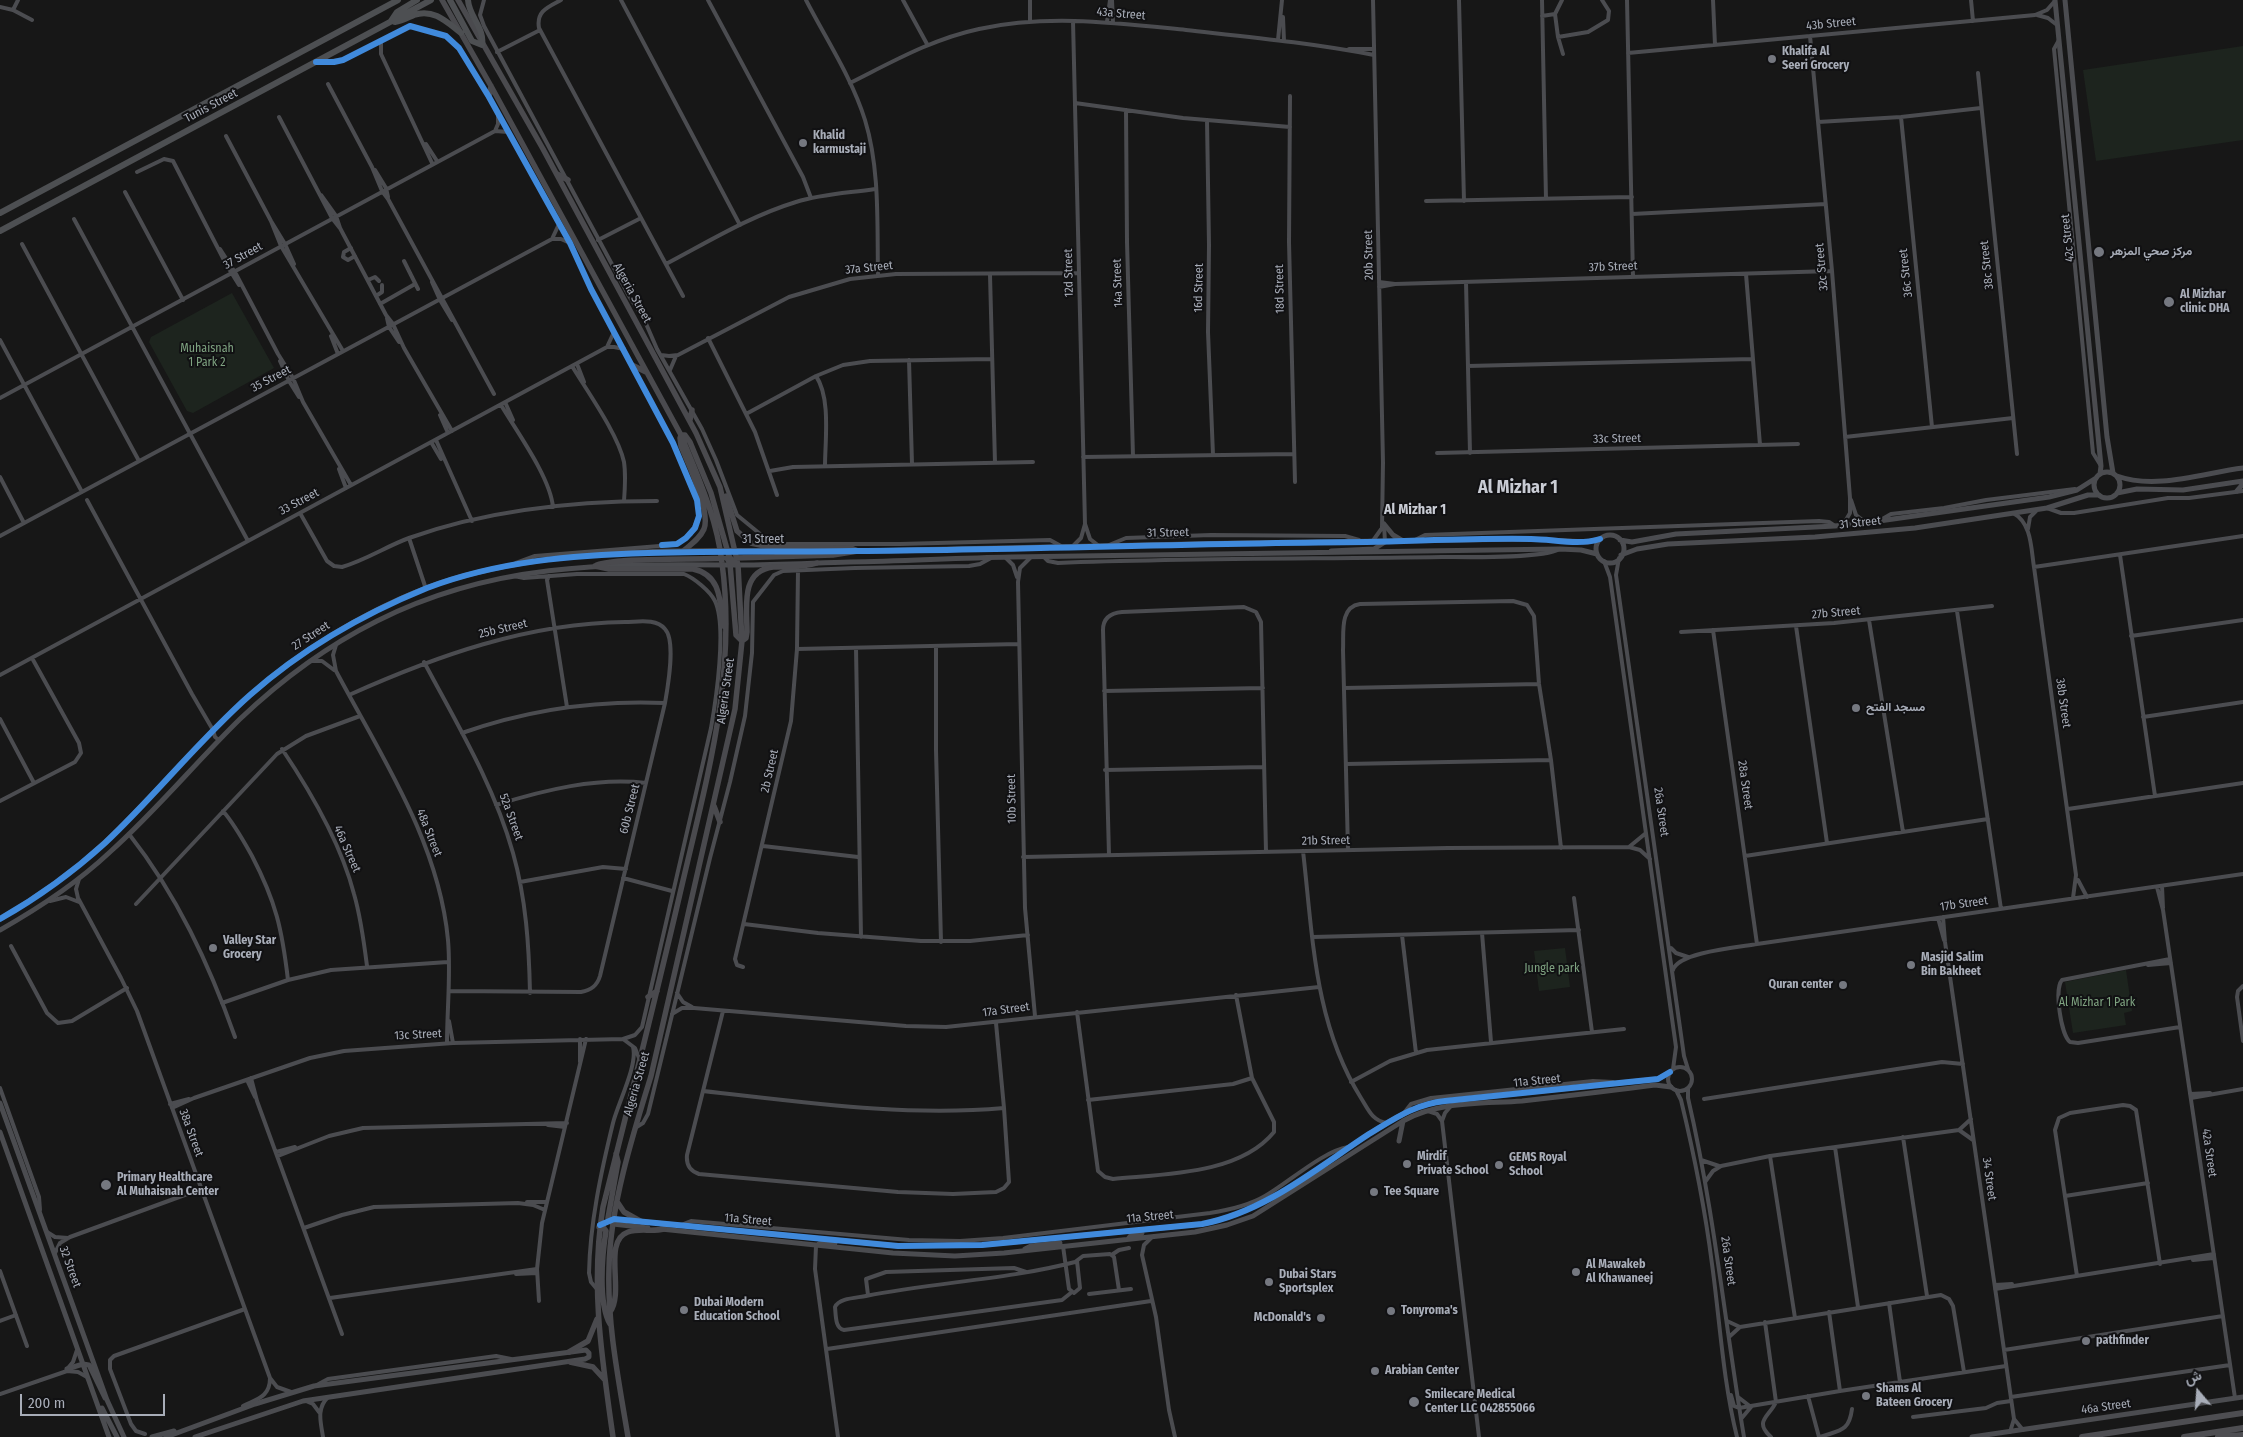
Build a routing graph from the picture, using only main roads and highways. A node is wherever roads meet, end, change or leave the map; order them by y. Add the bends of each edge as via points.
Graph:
1 (417, 0) edge
2 (431, 0) edge
3 (442, 0) edge
4 (450, 0) edge
5 (458, 0) edge
6 (468, 0) edge
7 (397, 1) edge
8 (391, 21) junction
9 (461, 33) junction
10 (482, 45) junction
11 (491, 86) junction
12 (489, 97) road end
13 (555, 173) junction
14 (568, 180) road end
15 (0, 213) edge
16 (0, 231) edge
17 (632, 365) road end
18 (647, 372) junction
19 (692, 410) road end
20 (690, 420) junction
21 (681, 435) junction
22 (720, 487) junction
23 (682, 552) road end
24 (728, 557) junction
25 (816, 563) road end
26 (726, 640) junction
27 (742, 640) junction
28 (725, 680) junction
29 (718, 687) road end
30 (714, 806) junction
31 (720, 822) road end
32 (657, 991) junction
33 (648, 997) road end
34 (616, 1154) junction
35 (618, 1203) junction
36 (612, 1221) junction
37 (642, 1222) road end
38 (599, 1226) junction
39 (664, 1229) road end
40 (610, 1312) junction
41 (597, 1317) junction
42 (612, 1328) junction
43 (569, 1352) road end
44 (570, 1362) road end
45 (606, 1383) junction
46 (2243, 1413) edge
47 (2243, 1428) edge
48 (2243, 1435) edge
49 (613, 1437) edge
50 (628, 1437) edge
51 (2082, 1437) edge
52 (2184, 1437) edge
53 (2218, 1437) edge

1 - 8 main road via 397,12
2 - 8 main road, Tunis Street
3 - 9 main road, Algeria Street
4 - 10 main road via 472,41
5 - 10 main road, Algeria Street
6 - 10 main road via 471,13 483,34
7 - 15 main road, Tunis Street
8 - 9 main road via 430,14
8 - 16 main road, Tunis Street
9 - 11 main road, Algeria Street
10 - 13 main road, Algeria Street
11 - 12 main road
11 - 18 main road, Algeria Street
13 - 14 main road
13 - 20 main road, Algeria Street
17 - 18 main road
18 - 21 main road, Algeria Street
19 - 20 main road
20 - 22 main road, Algeria Street
21 - 23 main road via 681,446 706,516 699,537
21 - 24 main road, Algeria Street
22 - 24 main road, Algeria Street
22 - 24 main road via 737,531 750,544 851,548 858,552
24 - 26 main road, Algeria Street
24 - 26 main road via 619,561 595,566 704,572 718,588
24 - 27 main road via 736,635
24 - 27 main road, Algeria Street via 738,565
25 - 27 main road via 767,568 757,574 747,588 747,632
26 - 28 main road, Algeria Street
27 - 30 main road, Algeria Street via 735,709
28 - 29 main road
28 - 32 main road, Algeria Street via 701,804
30 - 31 main road
30 - 35 main road, Algeria Street
32 - 33 main road
32 - 34 main road, Algeria Street
34 - 36 main road
34 - 38 main road, Algeria Street
35 - 36 main road, Algeria Street
35 - 37 main road via 624,1212
36 - 40 main road, Algeria Street
38 - 41 main road, Algeria Street
38 - 42 main road via 606,1231 604,1297 606,1316
39 - 40 main road via 629,1231 619,1239 616,1301
40 - 42 main road, Algeria Street
41 - 43 main road via 590,1338
41 - 45 main road, Algeria Street
42 - 50 main road, Algeria Street
44 - 45 main road via 593,1367
45 - 49 main road, Algeria Street
46 - 51 highway
47 - 52 highway
48 - 53 highway

